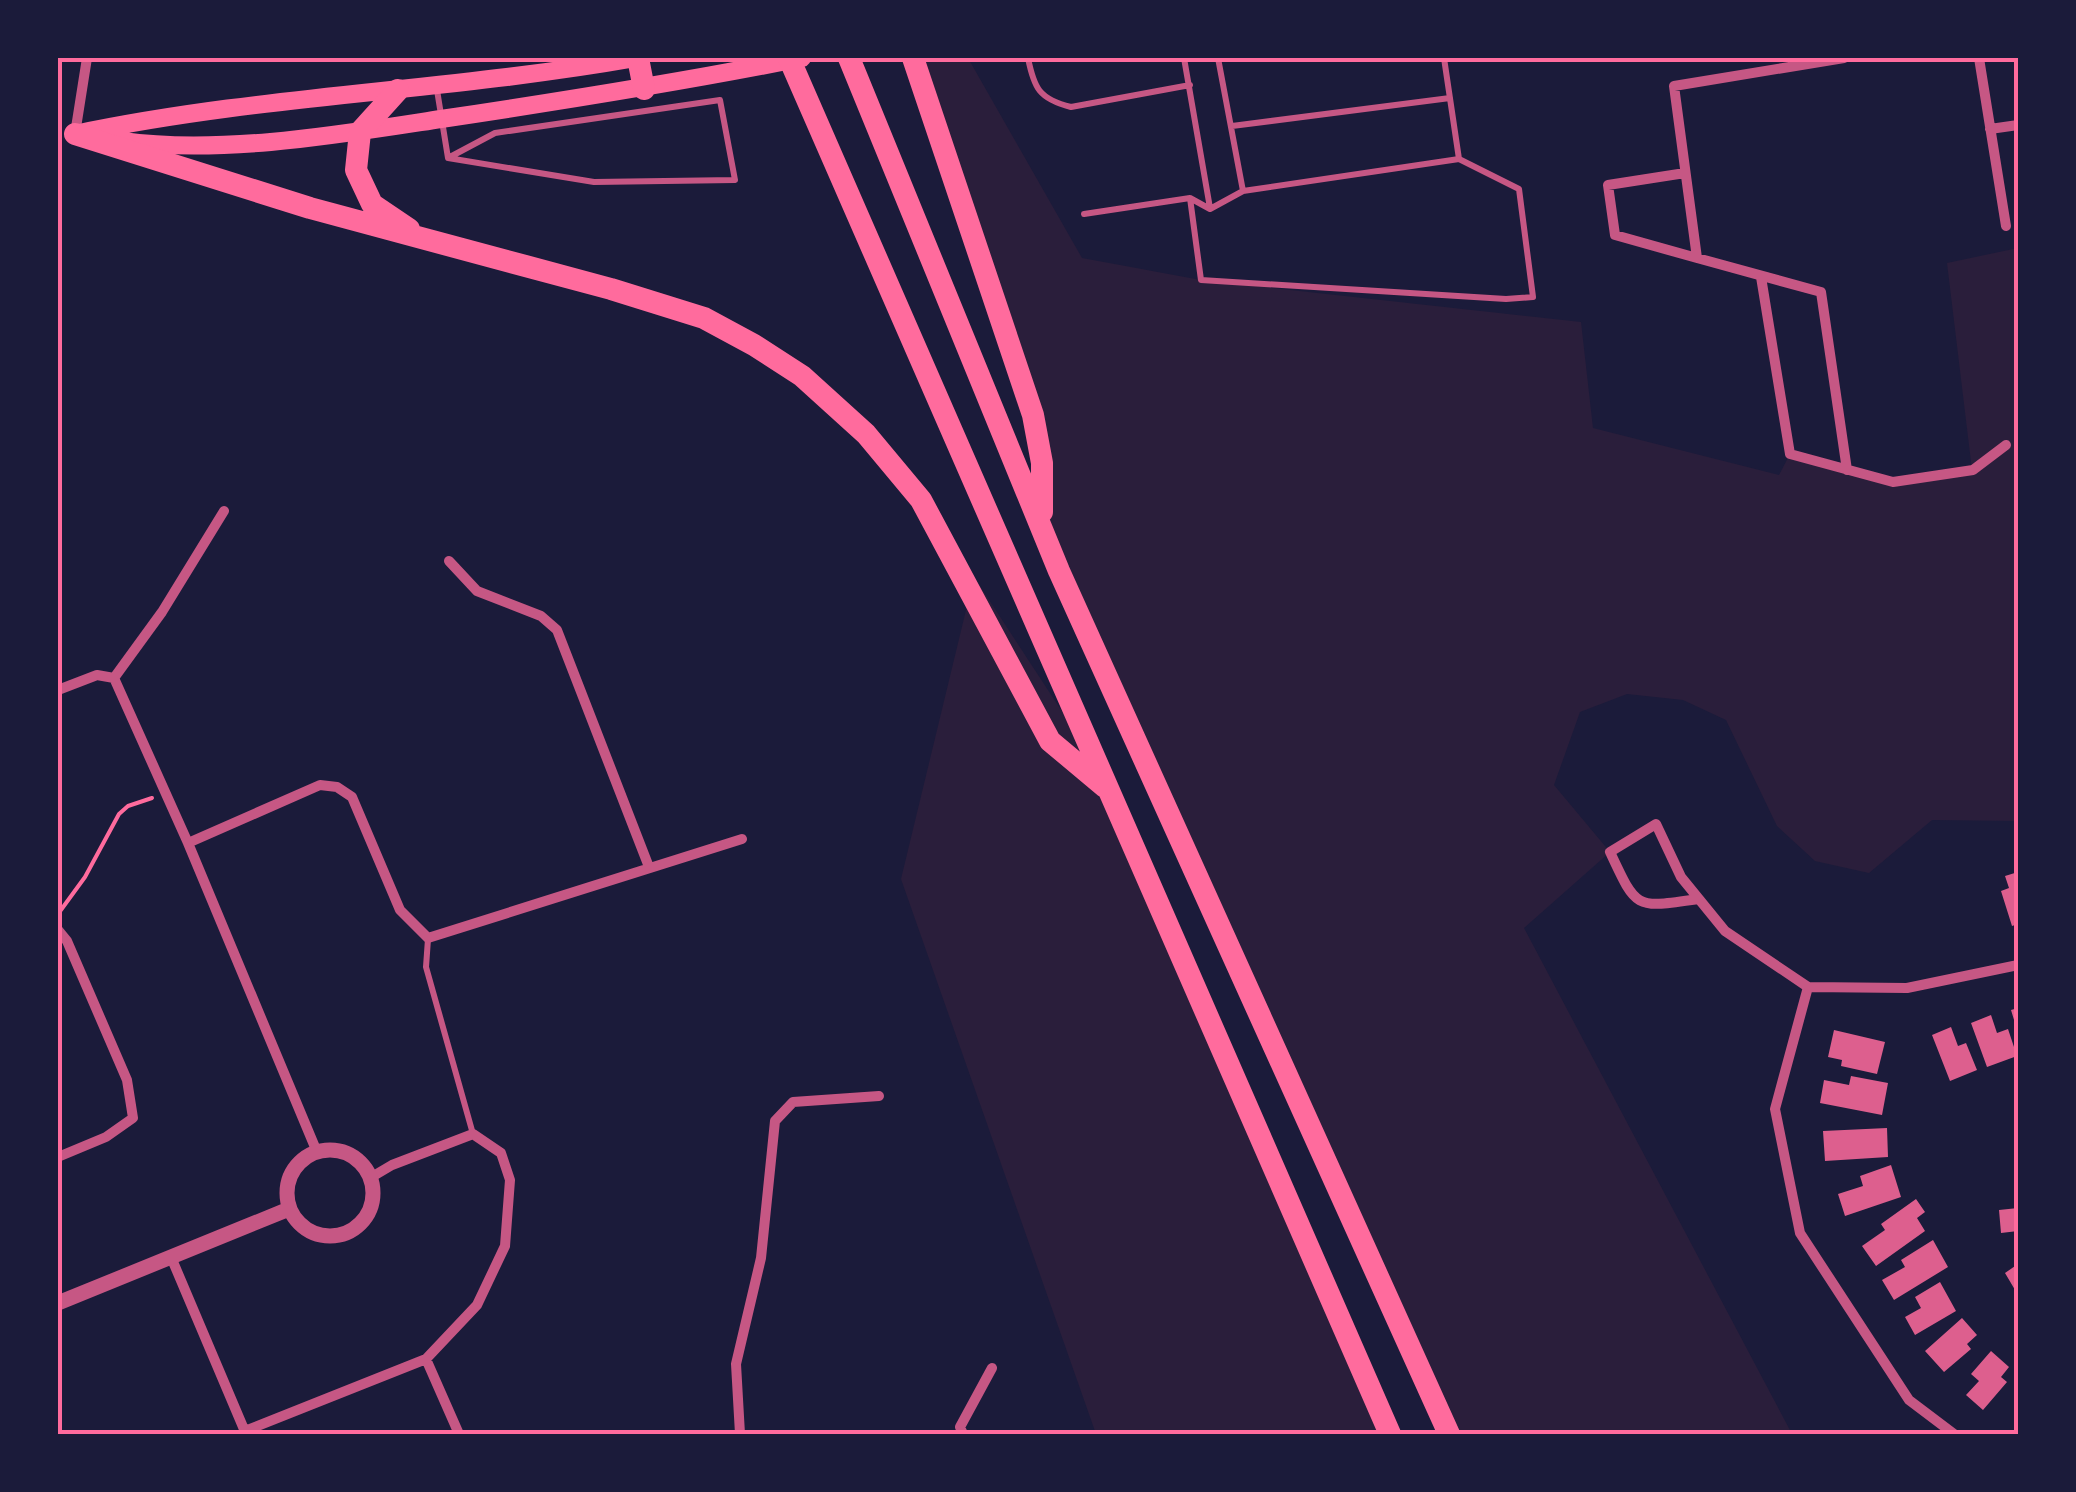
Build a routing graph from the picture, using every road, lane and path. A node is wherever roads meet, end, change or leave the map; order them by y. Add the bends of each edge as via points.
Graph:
1 (86, 58) edge
2 (637, 58) edge
3 (789, 58) edge
4 (802, 58) edge
5 (849, 58) edge
6 (913, 58) edge
7 (1028, 58) edge
8 (1184, 58) edge
9 (1218, 58) edge
10 (1444, 58) edge
11 (1844, 58) edge
12 (1979, 58) edge
13 (1819, 59) edge
14 (1190, 85) junction
15 (436, 86) junction
16 (644, 89) junction
17 (398, 90) junction
18 (1450, 98) junction
19 (442, 119) junction
20 (2018, 125) edge
21 (1232, 126) junction
22 (1990, 129) junction
23 (360, 132) junction
24 (66, 134) edge
25 (448, 158) junction
26 (1459, 158) junction
27 (1684, 174) junction
28 (1242, 190) junction
29 (1190, 198) junction
30 (1210, 209) junction
31 (1084, 214) dead end
32 (2006, 226) dead end
33 (424, 239) junction
34 (1697, 258) junction
35 (1762, 277) junction
36 (2006, 445) dead end
37 (1847, 470) junction
38 (224, 511) dead end
39 (1042, 526) junction
40 (449, 561) dead end
41 (114, 678) junction
42 (58, 690) edge
43 (1112, 792) junction
44 (166, 793) junction
45 (742, 839) dead end
46 (188, 843) junction
47 (649, 867) junction
48 (1698, 898) junction
49 (58, 914) edge
50 (58, 930) edge
51 (428, 938) junction
52 (2018, 965) edge
53 (1808, 986) junction
54 (880, 1096) dead end
55 (474, 1134) junction
56 (317, 1152) junction
57 (58, 1157) edge
58 (370, 1178) junction
59 (290, 1209) junction
60 (171, 1257) junction
61 (58, 1303) edge
62 (426, 1359) junction
63 (992, 1368) dead end
64 (246, 1433) edge
65 (458, 1434) edge
66 (740, 1434) edge
67 (963, 1434) edge
68 (1390, 1434) edge
69 (1449, 1434) edge
70 (1954, 1434) edge

1 - 24 street
2 - 15 main road
2 - 16 highway
3 - 43 highway
4 - 16 main road
5 - 39 highway
6 - 39 highway via 1034,415
7 - 14 lane via 1034,84 1052,102 1071,107
8 - 14 lane
9 - 21 lane
10 - 18 lane
11 - 13 street
12 - 22 street
13 - 27 street via 1674,86
14 - 30 lane
15 - 17 main road
15 - 19 lane
16 - 19 main road
17 - 23 highway
17 - 24 main road via 163,116
18 - 21 lane
18 - 26 lane
19 - 23 main road
19 - 25 lane
20 - 22 street
21 - 28 lane
22 - 32 street
23 - 24 main road via 170,148
23 - 33 highway via 356,170 372,204
24 - 33 highway
25 - 25 lane via 594,182 735,180 720,100 495,133
26 - 28 lane
26 - 29 lane via 1520,189 1532,296 1201,280
27 - 34 street
27 - 34 street via 1608,184 1615,235
28 - 30 lane
29 - 30 lane
29 - 31 lane
33 - 43 highway via 704,318 802,376 866,434 921,500 1050,741
34 - 35 street
35 - 37 street via 1790,454
35 - 37 street via 1821,292
36 - 37 street via 1972,470 1893,482
38 - 41 street
39 - 69 highway
40 - 47 street via 476,591 540,616 557,630
41 - 42 street via 97,675
41 - 44 street
43 - 68 highway
44 - 46 street
44 - 49 path via 118,814
45 - 47 street
46 - 51 street via 320,785 337,786 352,797 400,910
46 - 56 street
47 - 51 street
48 - 48 street via 1656,824 1610,852 1631,896 1649,906
48 - 53 street via 1725,931
50 - 57 street via 127,1080 133,1118
51 - 55 lane via 426,967
52 - 53 street via 1907,988
53 - 70 street via 1775,1110 1800,1233 1909,1400
54 - 66 street via 793,1102 775,1122 761,1258 736,1364
55 - 58 street
55 - 62 street via 501,1154 510,1180 506,1246 477,1305
56 - 58 street via 352,1155
56 - 59 street via 292,1171
58 - 59 street via 369,1211 344,1234 312,1232
59 - 60 street
60 - 61 street
60 - 64 street
62 - 64 street
62 - 65 street
63 - 67 street via 960,1427

